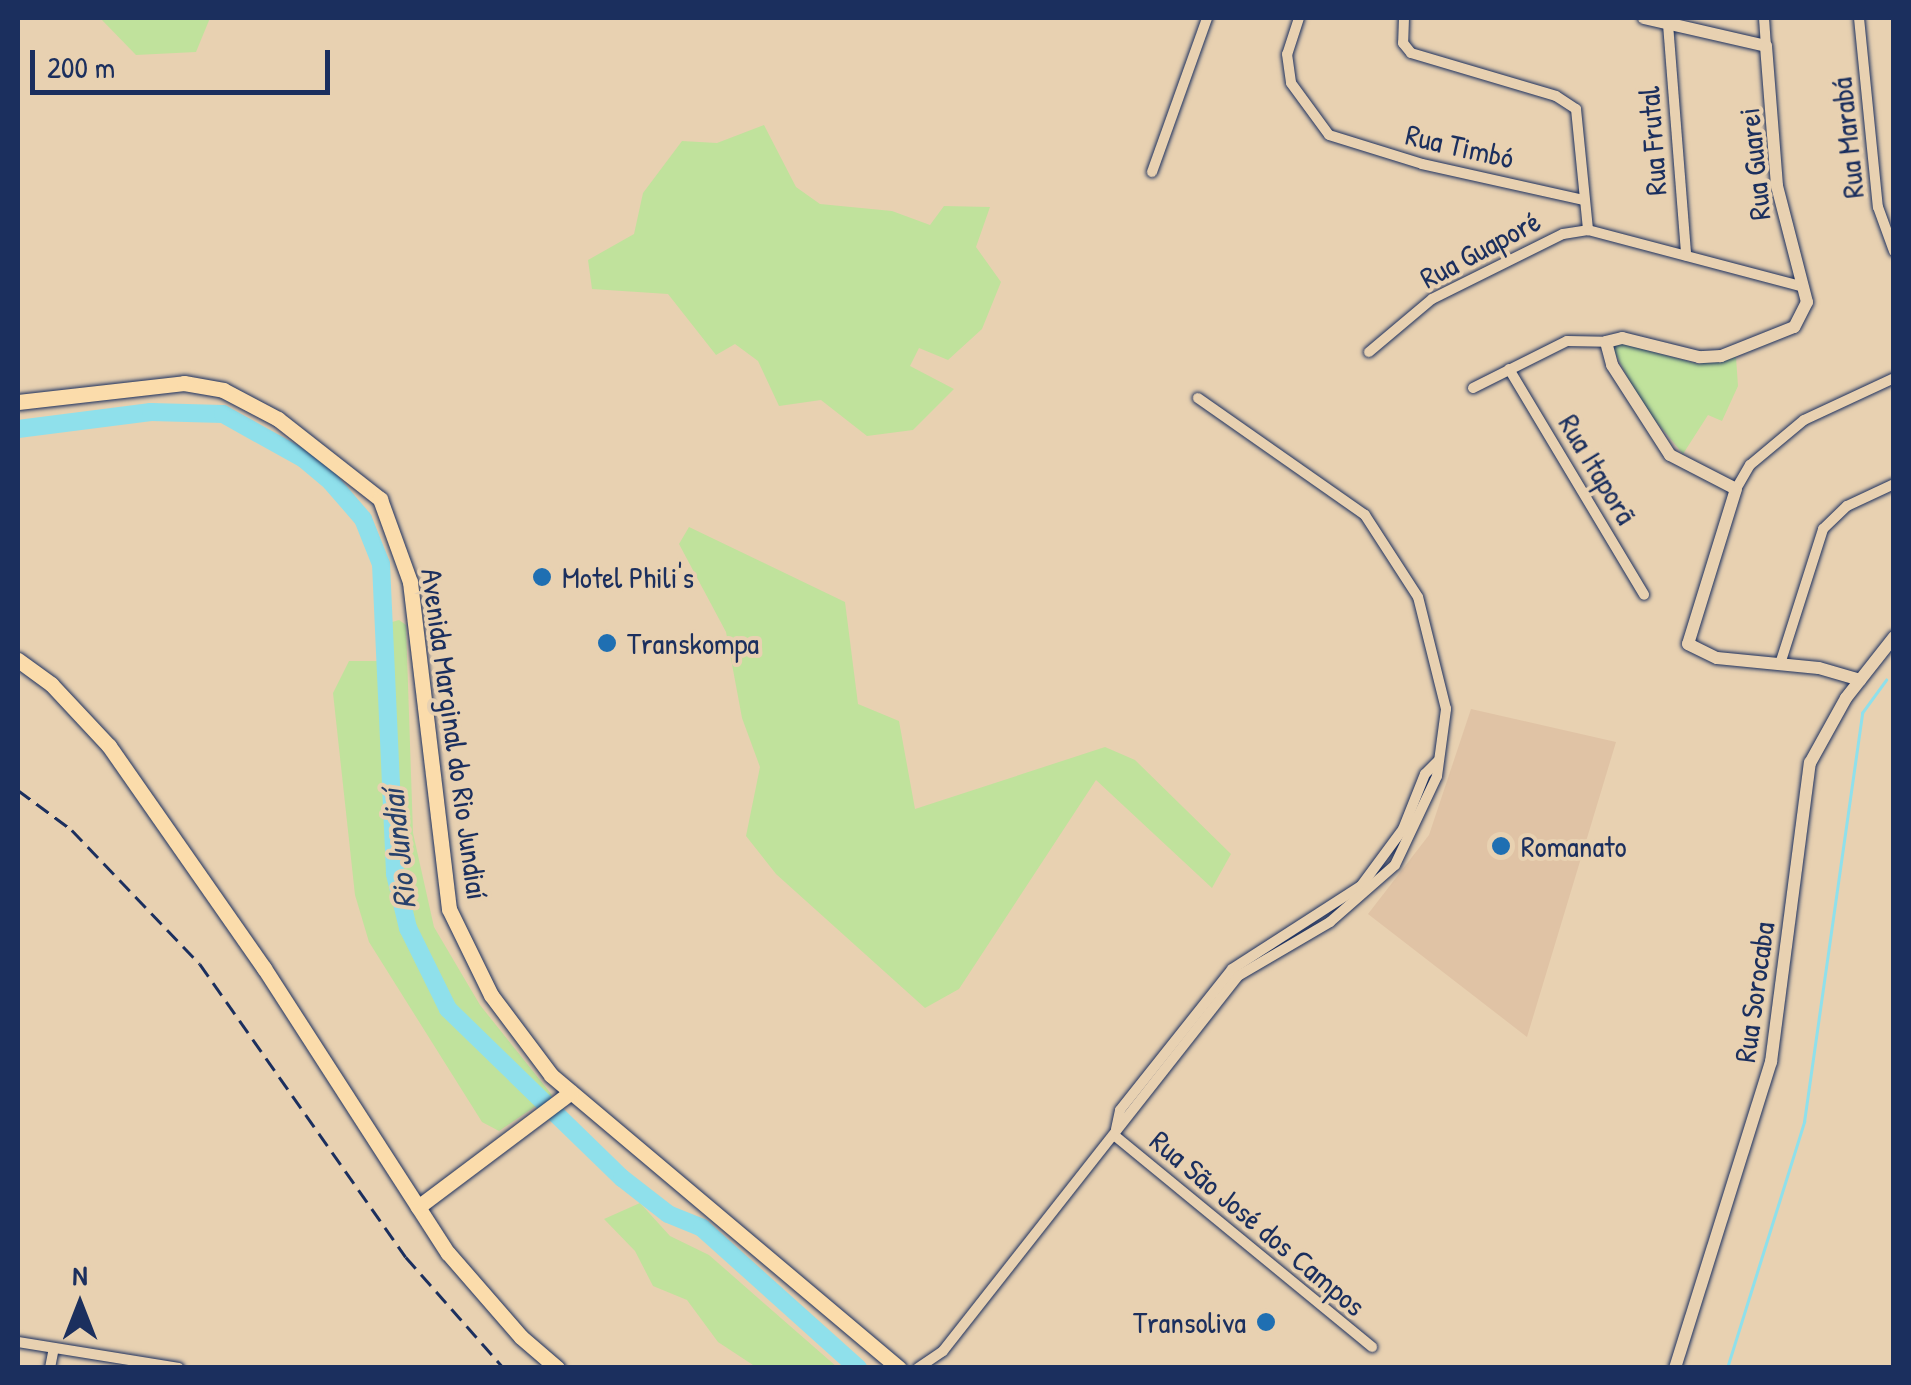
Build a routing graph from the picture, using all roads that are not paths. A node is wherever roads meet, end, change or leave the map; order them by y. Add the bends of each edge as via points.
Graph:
1 (1208, 18) edge
2 (1300, 18) edge
3 (1404, 18) edge
4 (1644, 18) edge
5 (1764, 18) edge
6 (1859, 18) edge
7 (1668, 24) junction
8 (1766, 46) junction
9 (1152, 172) dead end
10 (1583, 200) junction
11 (1588, 230) junction
12 (1894, 251) edge
13 (1686, 255) junction
14 (1802, 287) junction
15 (1606, 342) junction
16 (1370, 352) dead end
17 (1509, 370) junction
18 (1894, 378) edge
19 (1473, 388) dead end
20 (1198, 398) dead end
21 (18, 402) edge
22 (1894, 484) edge
23 (1736, 489) junction
24 (1644, 595) dead end
25 (1894, 637) edge
26 (1889, 654) edge
27 (18, 660) edge
28 (1780, 664) junction
29 (1860, 680) junction
30 (568, 1096) junction
31 (1114, 1135) junction
32 (418, 1207) junction
33 (18, 1342) edge
34 (54, 1348) junction
35 (1372, 1348) dead end
36 (942, 1351) junction
37 (143, 1365) edge
38 (50, 1368) edge
39 (178, 1368) edge
40 (557, 1368) edge
41 (900, 1368) edge
42 (918, 1368) edge
43 (942, 1368) edge
44 (1676, 1368) edge

1 - 9 street
2 - 10 street, Rua Timbó via 1287,54 1291,83 1328,135
3 - 10 street via 1402,43 1411,53 1572,104 1580,120
4 - 7 street
5 - 8 street, Rua Guarei
6 - 12 street, Rua Marabá via 1878,207
7 - 8 street
7 - 13 street, Rua Frutal
8 - 14 street, Rua Guarei via 1777,186
10 - 11 street
11 - 13 street, Rua Guaporé
11 - 16 street, Rua Guaporé via 1530,248 1432,299
13 - 14 street, Rua Guaporé
14 - 15 street, Rua Guarei via 1807,302 1794,327 1721,356 1622,338
15 - 17 street via 1567,340
15 - 23 street via 1612,365 1670,454
17 - 19 street
17 - 24 street, Rua Itaporã
18 - 23 street via 1804,420 1750,466
20 - 31 street via 1365,516 1418,597 1446,709 1427,808 1395,866 1330,922 1238,976
21 - 30 main road, Avenida Marginal do Rio Jundiaí via 184,383 223,390 278,418 380,500 410,582 449,909 500,1009
22 - 28 street via 1847,506 1823,529
23 - 28 street via 1688,634 1697,652
25 - 26 street, Rua Sorocaba
26 - 29 street, Rua Sorocaba
27 - 32 main road via 51,684 108,746 264,968
28 - 29 street
29 - 44 street, Rua Sorocaba via 1810,764 1771,1062
30 - 32 main road
30 - 41 main road, Avenida Marginal do Rio Jundiaí
31 - 35 street, Rua São José dos Campos
31 - 36 street
32 - 40 main road via 521,1336
33 - 34 street
34 - 37 street
34 - 38 street
36 - 42 street
36 - 43 street
37 - 39 street

